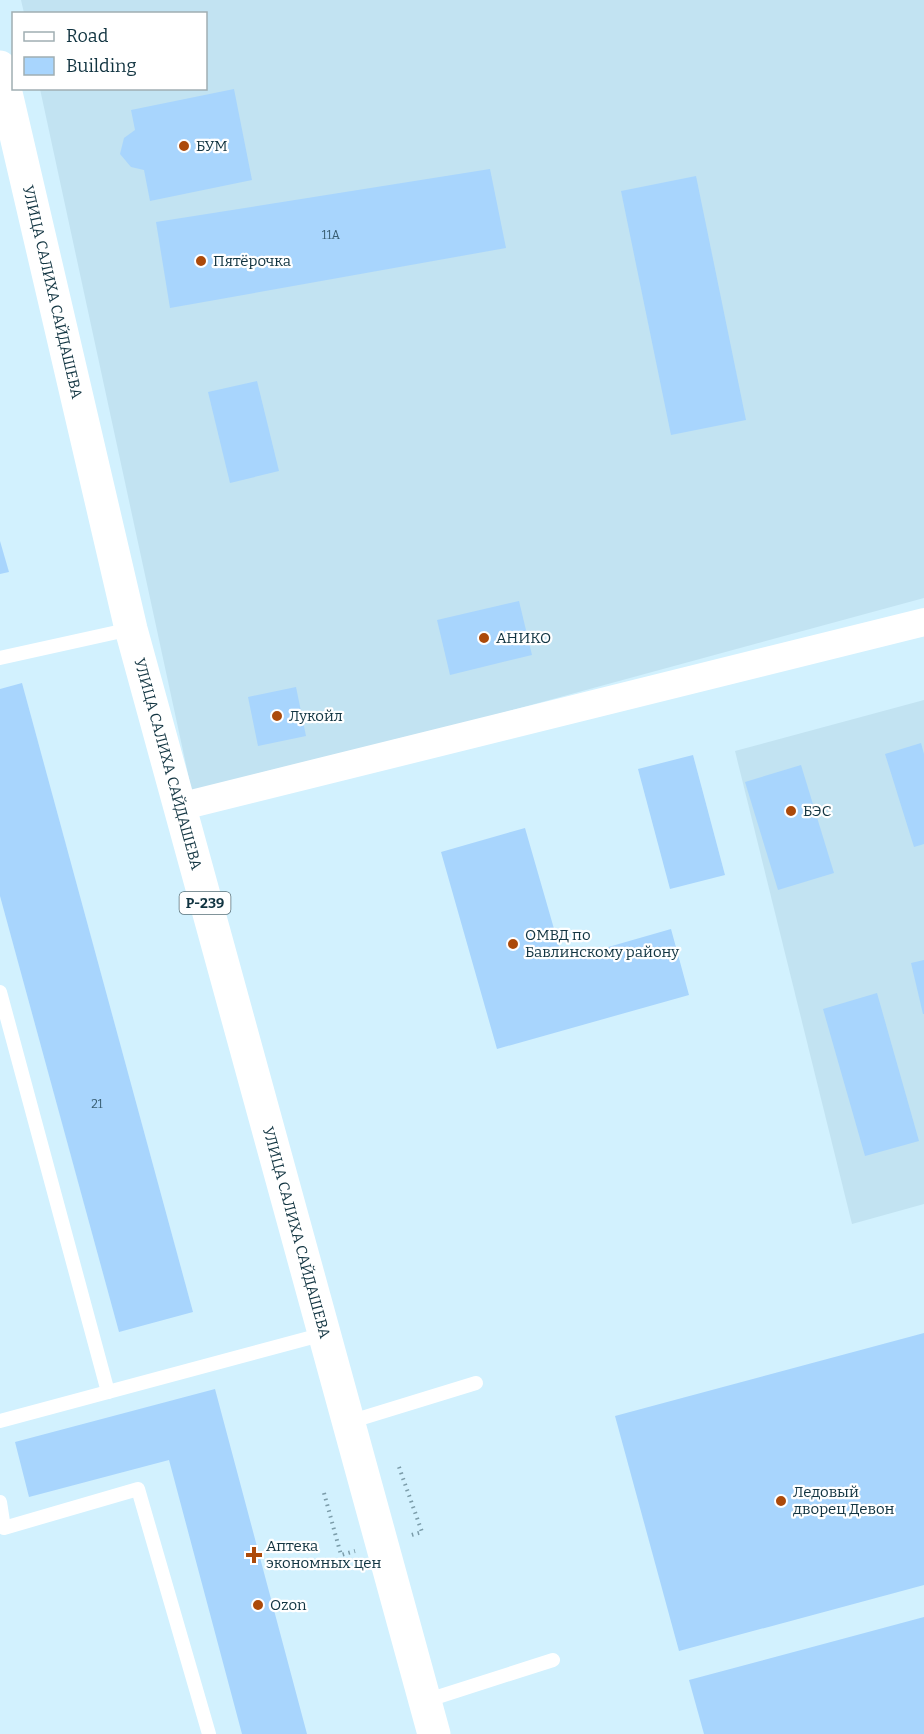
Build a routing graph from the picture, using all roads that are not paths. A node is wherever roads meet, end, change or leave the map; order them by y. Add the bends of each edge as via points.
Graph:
1 (0, 67) edge
2 (924, 622) edge
3 (131, 629) junction
4 (0, 658) edge
5 (179, 807) junction
6 (0, 992) edge
7 (324, 1334) junction
8 (476, 1383) dead end
9 (108, 1392) junction
10 (0, 1421) edge
11 (348, 1422) junction
12 (0, 1502) edge
13 (553, 1660) dead end
14 (425, 1701) junction
15 (209, 1734) edge
16 (434, 1734) edge

1 - 3 highway, УЛИЦА САЛИХА САЙДАШЕВА / Р-239
2 - 5 street
3 - 4 lane
3 - 5 highway, УЛИЦА САЛИХА САЙДАШЕВА / Р-239
5 - 7 highway, УЛИЦА САЛИХА САЙДАШЕВА / Р-239
6 - 9 lane
7 - 9 lane
7 - 11 highway, УЛИЦА САЛИХА САЙДАШЕВА / Р-239
8 - 11 lane
9 - 10 lane
11 - 14 highway, УЛИЦА САЛИХА САЙДАШЕВА / Р-239
12 - 15 lane via 4,1528 138,1489
13 - 14 lane
14 - 16 highway, УЛИЦА САЛИХА САЙДАШЕВА / Р-239

